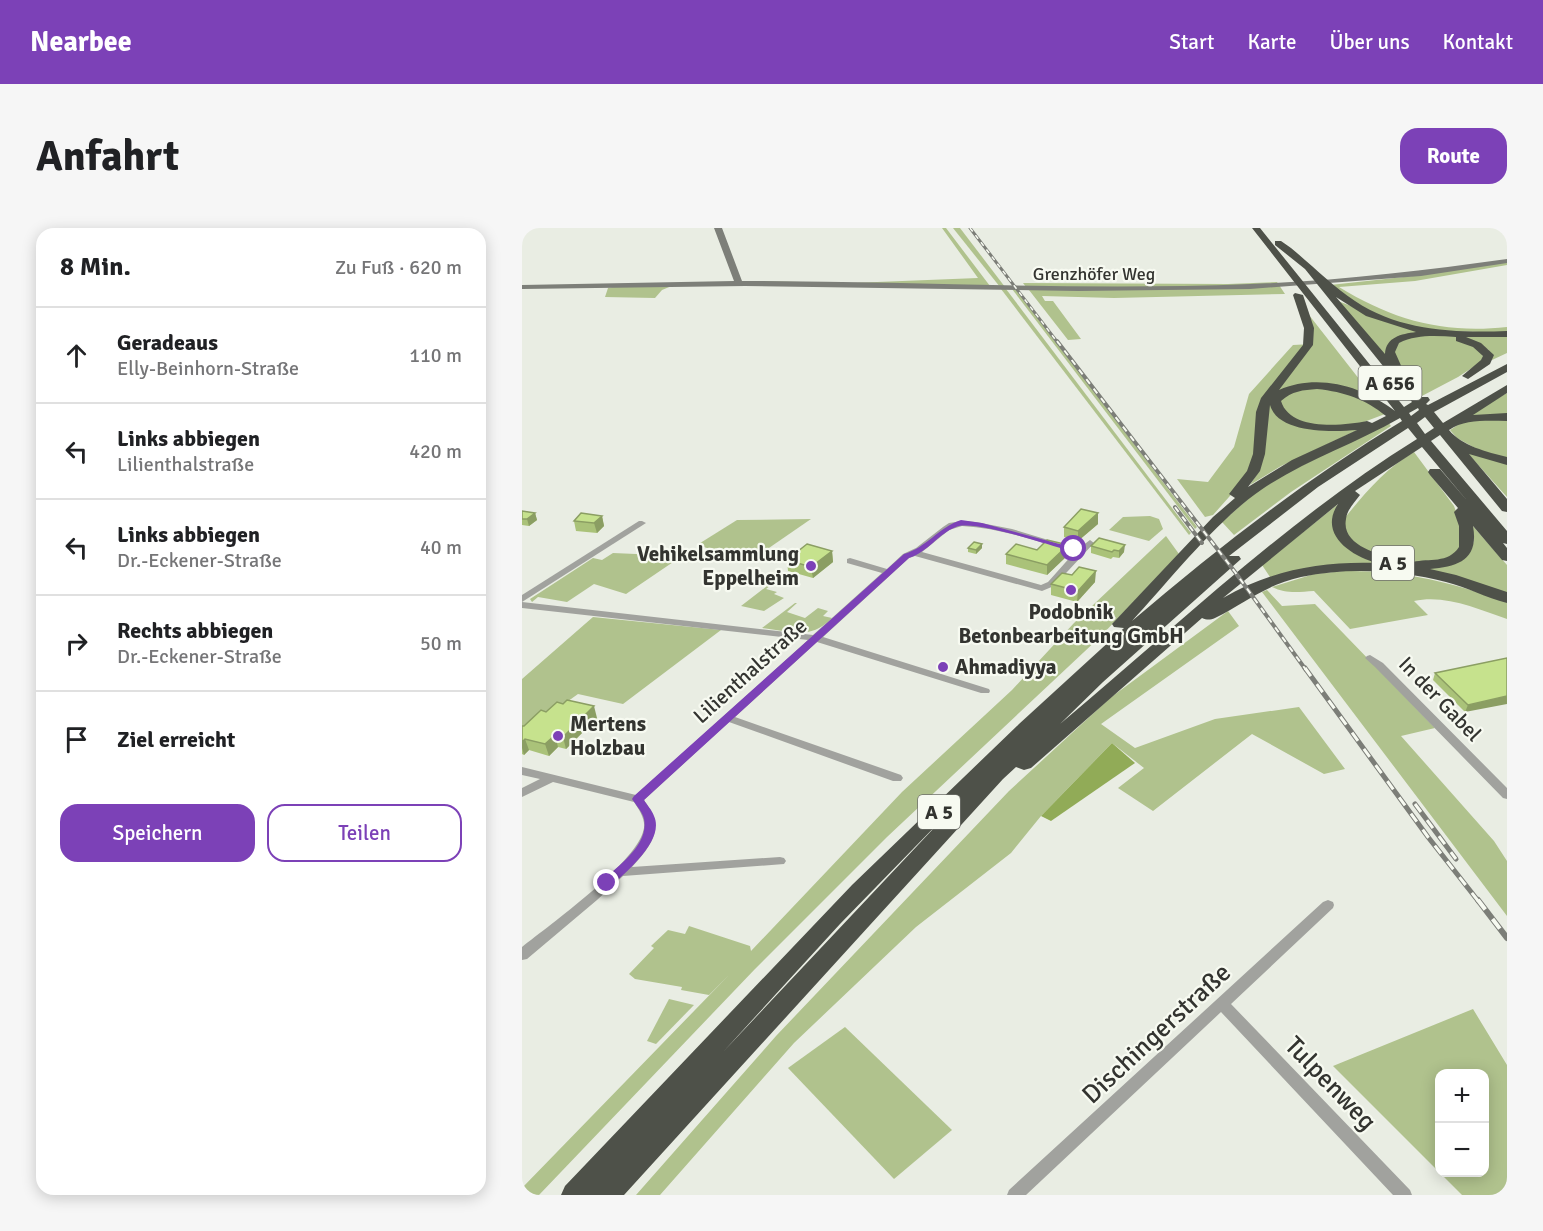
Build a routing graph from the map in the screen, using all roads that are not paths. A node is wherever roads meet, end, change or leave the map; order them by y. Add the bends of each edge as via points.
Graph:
1 (718, 228) edge
2 (1256, 228) edge
3 (1264, 228) edge
4 (1274, 240) junction
5 (1283, 261) junction
6 (1507, 261) edge
7 (1309, 270) junction
8 (740, 284) junction
9 (522, 287) edge
10 (1298, 295) junction
11 (1507, 334) edge
12 (1507, 356) edge
13 (1507, 367) edge
14 (1468, 376) junction
15 (1507, 376) edge
16 (1402, 382) junction
17 (1507, 388) edge
18 (1507, 417) edge
19 (1439, 420) junction
20 (1395, 427) junction
21 (1507, 461) edge
22 (1373, 472) junction
23 (1452, 494) junction
24 (1507, 508) edge
25 (1219, 519) junction
26 (642, 523) dead end
27 (1507, 525) edge
28 (1507, 540) edge
29 (1090, 543) edge
30 (1246, 551) junction
31 (916, 553) junction
32 (1078, 554) junction
33 (1507, 557) edge
34 (850, 561) dead end
35 (889, 572) junction
36 (1209, 590) junction
37 (1507, 598) edge
38 (522, 599) edge
39 (522, 605) edge
40 (816, 638) junction
41 (1370, 658) dead end
42 (985, 691) dead end
43 (1058, 695) junction
44 (727, 718) junction
45 (522, 771) edge
46 (552, 778) junction
47 (897, 778) dead end
48 (522, 793) edge
49 (1507, 795) edge
50 (638, 799) junction
51 (962, 810) junction
52 (780, 861) dead end
53 (620, 872) junction
54 (1328, 905) dead end
55 (522, 955) edge
56 (1223, 1005) junction
57 (575, 1195) edge
58 (606, 1195) edge
59 (1015, 1195) edge
60 (1404, 1195) edge

1 - 8 main road
2 - 5 highway, A 656
3 - 4 highway, A 656
4 - 7 highway, A 656
4 - 27 highway, A 656
5 - 10 highway, A 5 via 1281,266
5 - 28 highway, A 656
6 - 8 main road, Grenzhöfer Weg via 1344,282 1268,287 1046,289
7 - 11 highway, A 656 via 1356,307 1382,318 1441,332
7 - 16 highway, A 656
8 - 9 main road, Grenzhöfer Weg
10 - 20 highway
10 - 25 highway, A 5 via 1309,328 1308,345 1266,398 1253,471
12 - 14 highway
13 - 19 highway, A 5
14 - 16 highway via 1488,360 1482,347 1454,337 1413,335 1395,340 1389,348
14 - 19 highway
15 - 19 highway, A 5
16 - 19 highway
17 - 19 highway, A 5
18 - 19 highway
19 - 20 highway
19 - 20 highway, A 5
19 - 21 highway via 1472,451
19 - 24 highway
20 - 20 highway, A 656 via 1320,427 1287,417 1274,403 1286,391 1322,386 1363,395
20 - 22 highway
20 - 23 highway
20 - 25 highway, A 5 via 1279,472
20 - 30 highway, A 5
22 - 23 highway, A 5 via 1346,501 1337,523 1350,544 1382,560 1433,565 1463,553 1469,544 1468,531
22 - 30 highway
23 - 33 highway
25 - 43 highway, A 5 via 1064,681
26 - 38 street
29 - 32 street
30 - 36 highway
30 - 36 highway, A 5
31 - 32 street, Lilienthalstraße via 961,522 1074,549
31 - 32 street via 1042,588 1051,584
31 - 35 street, Lilienthalstraße via 906,556
34 - 35 street
35 - 40 street, Lilienthalstraße
36 - 37 highway via 1245,592 1271,581 1324,569 1376,567 1449,578
36 - 43 highway, A 5 via 1142,618
36 - 51 highway, A 5 via 1096,678
36 - 51 highway via 1164,645 1012,774
39 - 40 street
40 - 42 street
40 - 44 street, Lilienthalstraße
41 - 49 street, In der Gabel
43 - 57 highway, A 5 via 807,944
44 - 47 street
44 - 50 street, Lilienthalstraße
45 - 46 street
46 - 48 street
46 - 50 street
50 - 53 street via 650,818 649,832 640,851
51 - 58 highway, A 5
52 - 53 street
53 - 55 street
54 - 56 street, Dischingerstraße
56 - 59 street, Dischingerstraße
56 - 60 street, Tulpenweg

